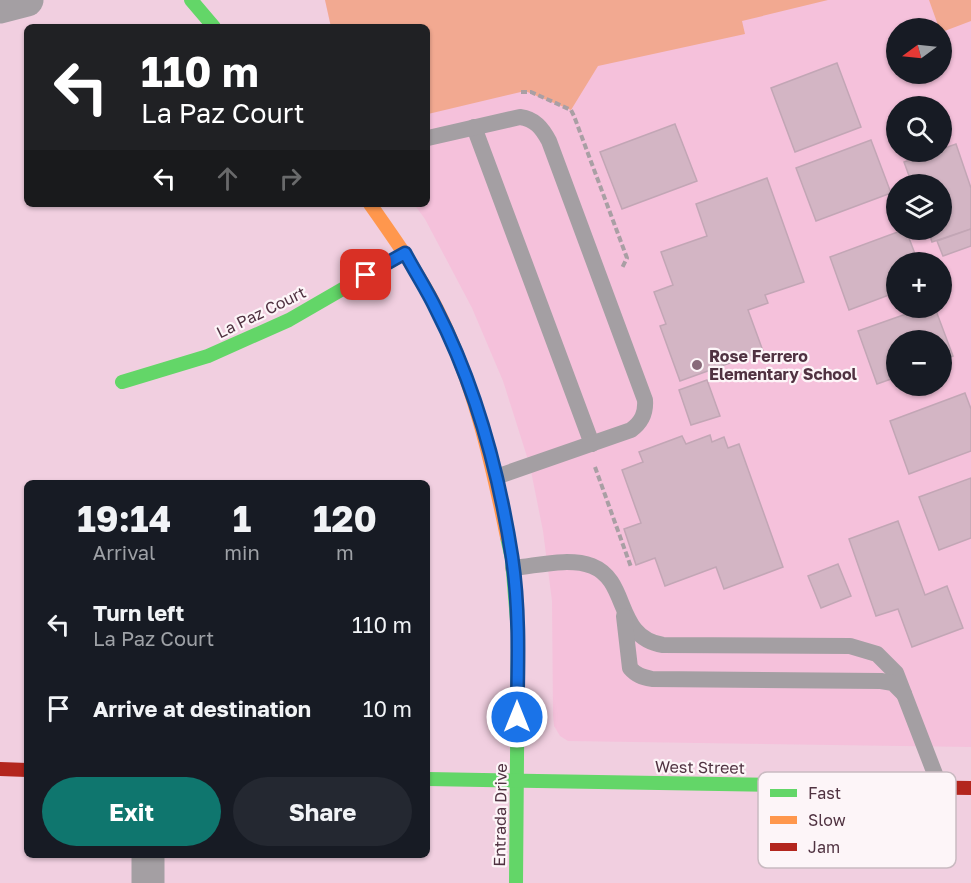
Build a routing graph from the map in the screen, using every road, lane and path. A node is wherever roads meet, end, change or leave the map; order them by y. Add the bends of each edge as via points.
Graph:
1 (27, 0) edge
2 (191, 0) edge
3 (0, 8) edge
4 (211, 24) edge
5 (474, 127) junction
6 (430, 138) edge
7 (372, 207) edge
8 (405, 253) junction
9 (122, 382) dead end
10 (592, 444) junction
11 (594, 465) dead end
12 (496, 477) junction
13 (513, 568) junction
14 (632, 570) dead end
15 (622, 604) junction
16 (905, 694) junction
17 (0, 770) edge
18 (24, 770) edge
19 (934, 772) edge
20 (430, 779) edge
21 (517, 780) junction
22 (758, 784) edge
23 (956, 788) edge
24 (971, 788) edge
25 (148, 858) edge
26 (148, 883) edge
27 (516, 883) edge

1 - 3 street
2 - 4 street
5 - 6 lane
5 - 10 lane
5 - 10 lane via 520,117 534,121 544,132 642,392 644,414 637,426
7 - 8 street, Entrada Drive
8 - 9 street, La Paz Court via 289,320 208,356
8 - 12 street, Entrada Drive via 437,309 470,387
10 - 12 lane
11 - 14 path
12 - 13 street, Entrada Drive
13 - 15 lane via 564,563 593,566 610,581
13 - 21 street, Entrada Drive via 518,633
15 - 16 lane via 636,632 652,643 850,646 865,650 888,662
15 - 16 lane via 630,668 642,677 881,681 893,683
16 - 19 lane
17 - 18 street
20 - 21 street, West Street
21 - 22 street, West Street
21 - 27 street, Entrada Drive
23 - 24 street, West Street
25 - 26 street

